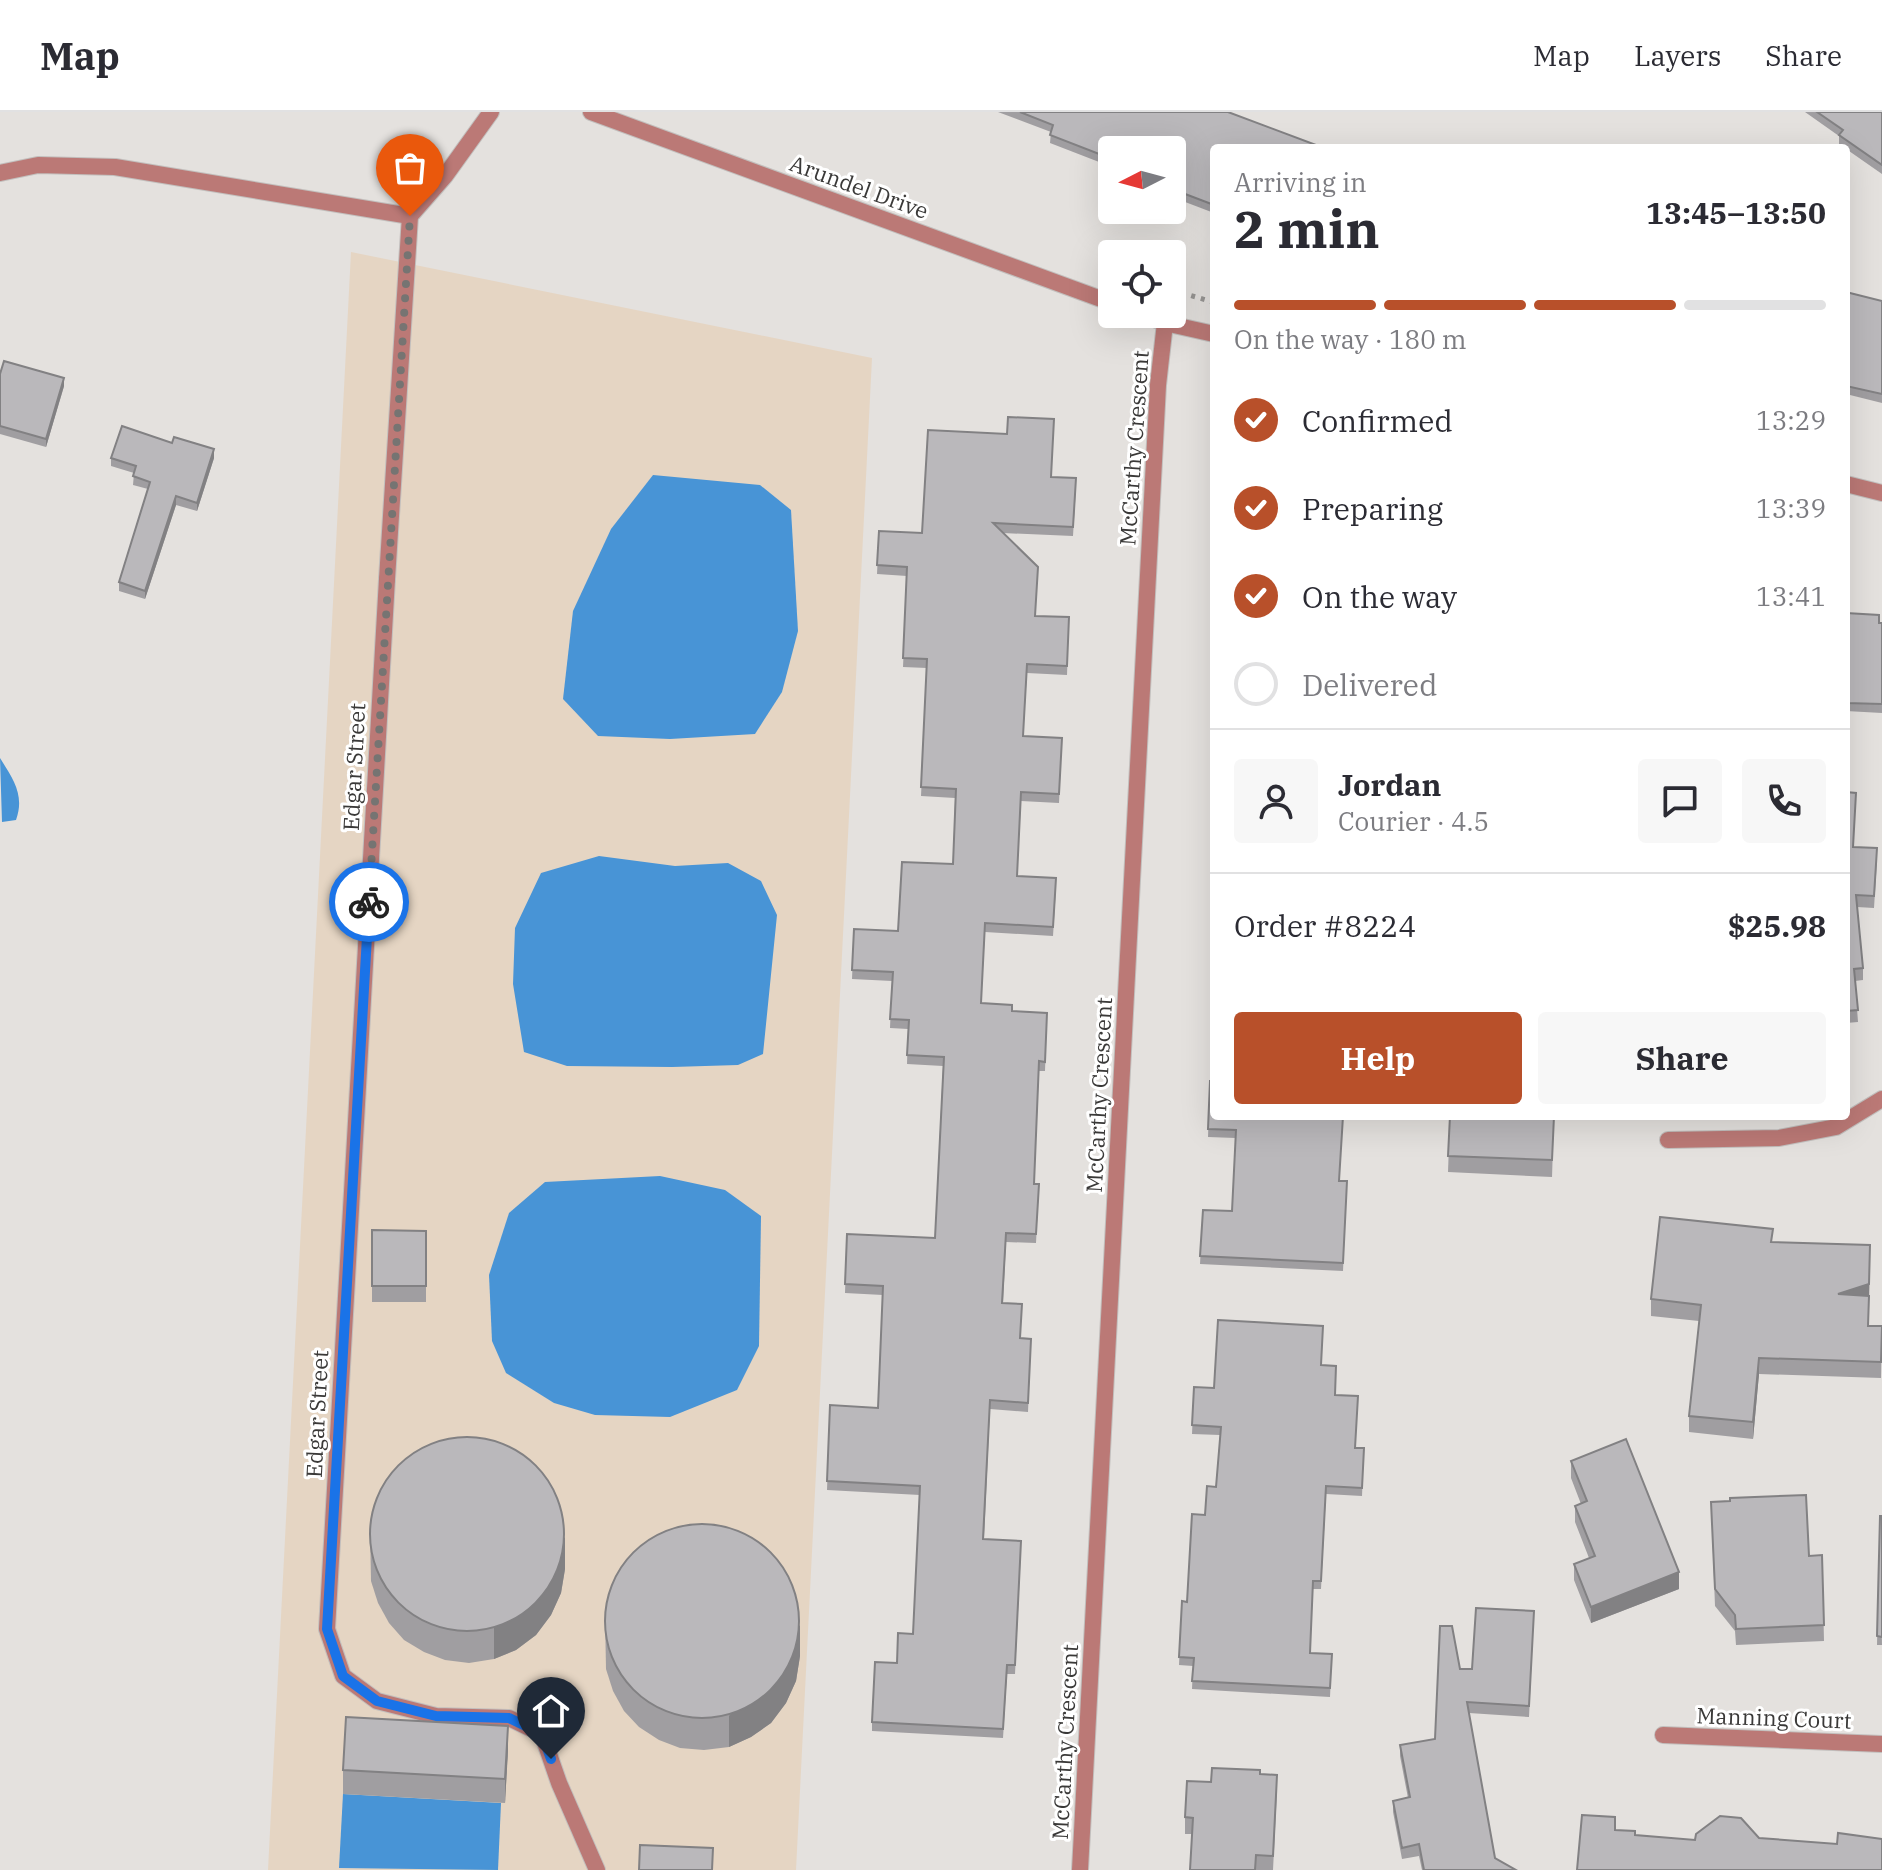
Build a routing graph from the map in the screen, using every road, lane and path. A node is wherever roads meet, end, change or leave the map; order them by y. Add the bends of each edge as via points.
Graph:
1 (491, 112) edge
2 (591, 112) edge
3 (0, 173) edge
4 (410, 216) junction
5 (1186, 294) edge
6 (1098, 298) edge
7 (1210, 301) edge
8 (1164, 328) edge
9 (1186, 328) edge
10 (1210, 333) edge
11 (1850, 485) edge
12 (1882, 493) edge
13 (1882, 1099) edge
14 (1850, 1118) edge
15 (1848, 1120) edge
16 (1668, 1140) dead end
17 (1663, 1735) dead end
18 (1882, 1744) edge
19 (597, 1870) edge
20 (1080, 1870) edge

1 - 4 street
2 - 6 street, Arundel Drive
3 - 4 street via 38,165 115,167
4 - 19 street, Edgar Street via 327,1629 343,1676 377,1701 436,1716 509,1718 542,1734
5 - 7 path
8 - 20 street, McCarthy Crescent
9 - 10 street
11 - 12 street
13 - 14 street
15 - 16 street via 1779,1138
17 - 18 street, Manning Court

